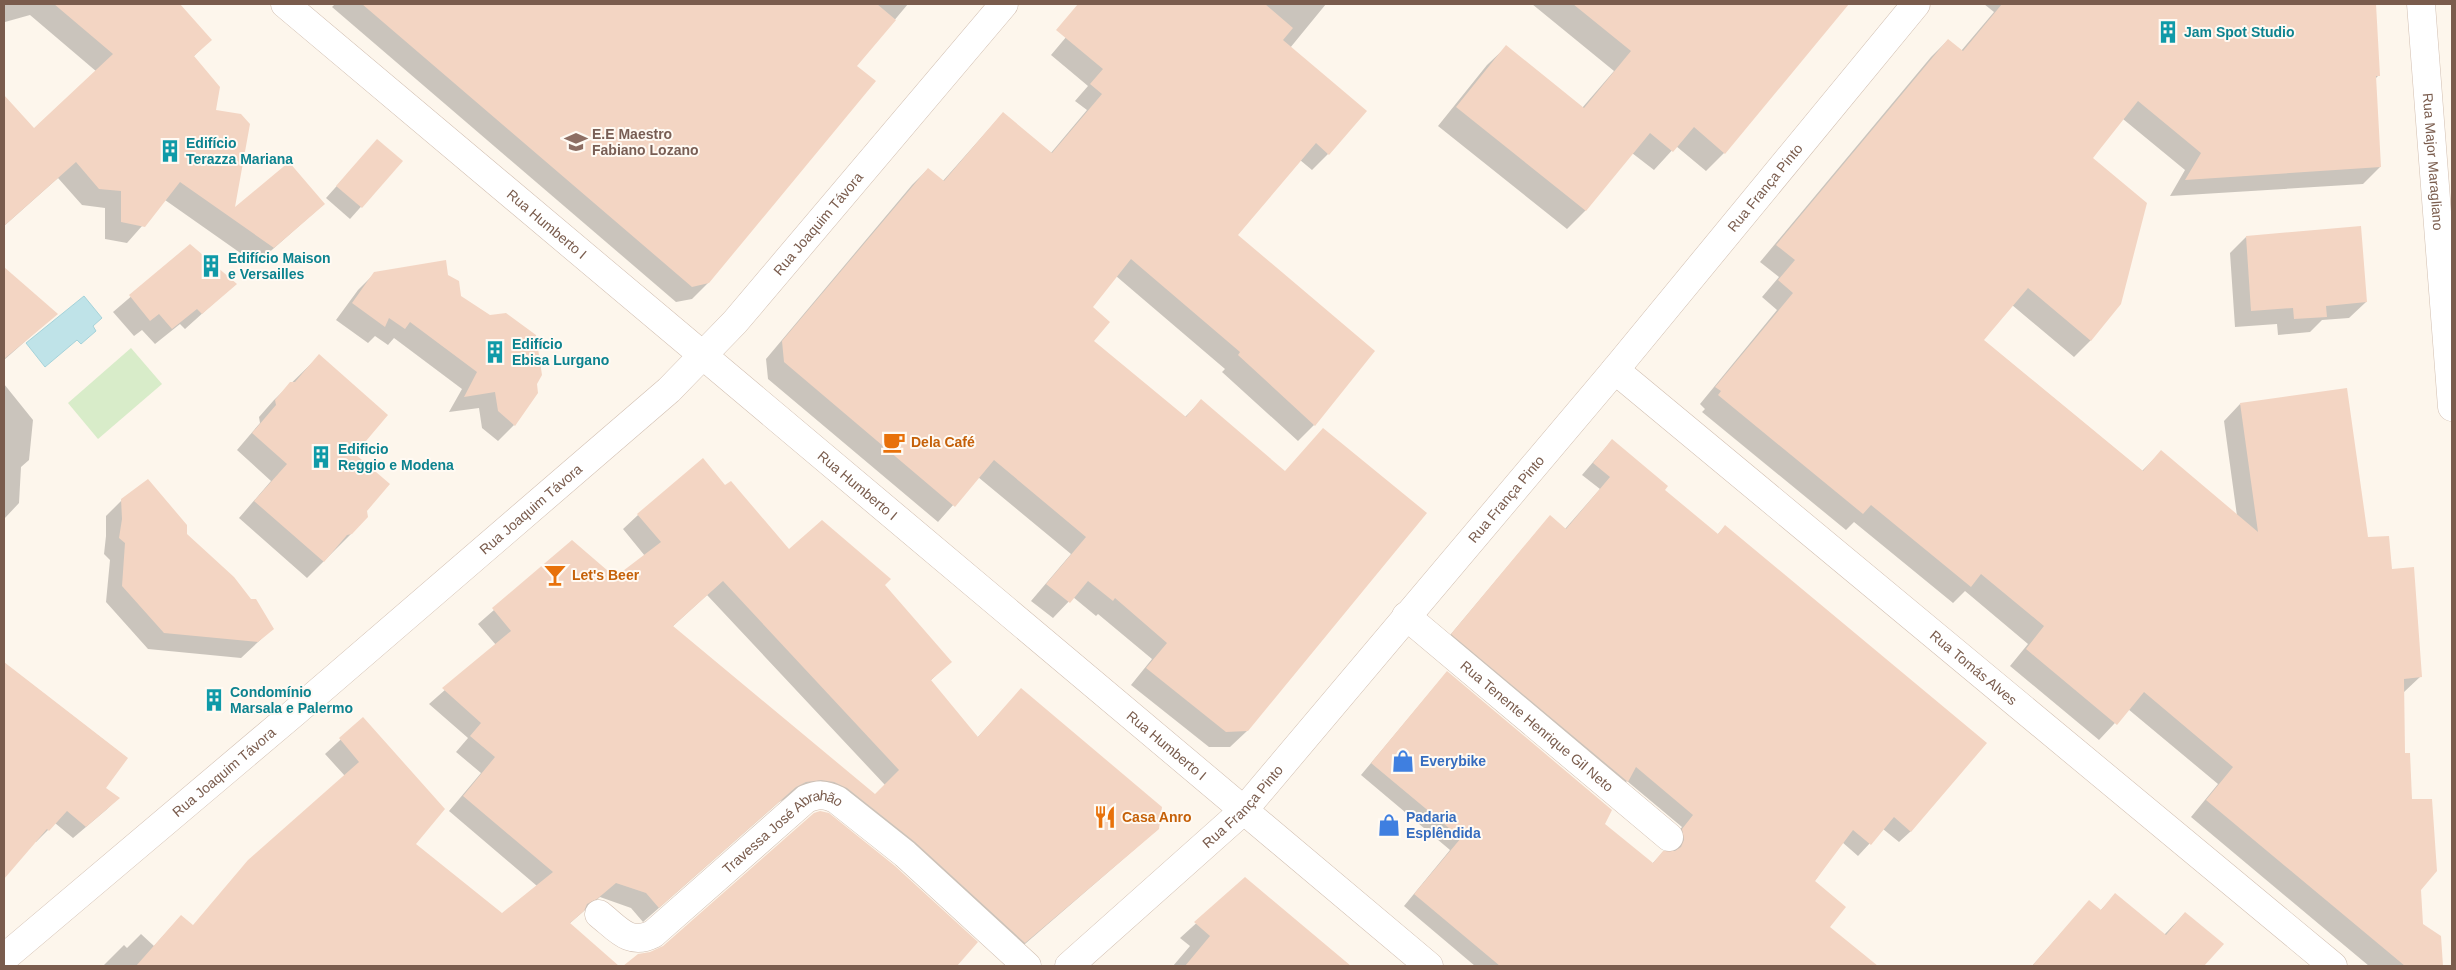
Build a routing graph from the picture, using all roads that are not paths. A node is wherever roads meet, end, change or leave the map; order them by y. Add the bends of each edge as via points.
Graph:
1 (285, 4) edge
2 (1004, 4) edge
3 (1916, 4) edge
4 (2421, 4) edge
5 (704, 356) junction
6 (1616, 370) junction
7 (2452, 407) edge
8 (1406, 616) junction
9 (1243, 811) junction
10 (1669, 837) dead end
11 (599, 914) dead end
12 (4, 958) edge
13 (1027, 966) edge
14 (1069, 966) edge
15 (1429, 966) edge
16 (2333, 966) edge

1 - 5 street, Rua Humberto I
2 - 5 street, Rua Joaquim Távora
3 - 6 street, Rua França Pinto
4 - 7 street, Rua Major Maragliano
5 - 9 street, Rua Humberto I
5 - 12 street, Rua Joaquim Távora via 669,390 294,713
6 - 8 street, Rua França Pinto
6 - 16 street, Rua Tomás Alves
8 - 9 street, Rua França Pinto
8 - 10 street, Rua Tenente Henrique Gil Neto
9 - 14 street, Rua França Pinto
9 - 15 street, Rua Humberto I
11 - 13 street, Travessa José Abrahão via 634,939 653,934 806,799 825,795 837,800 905,854

